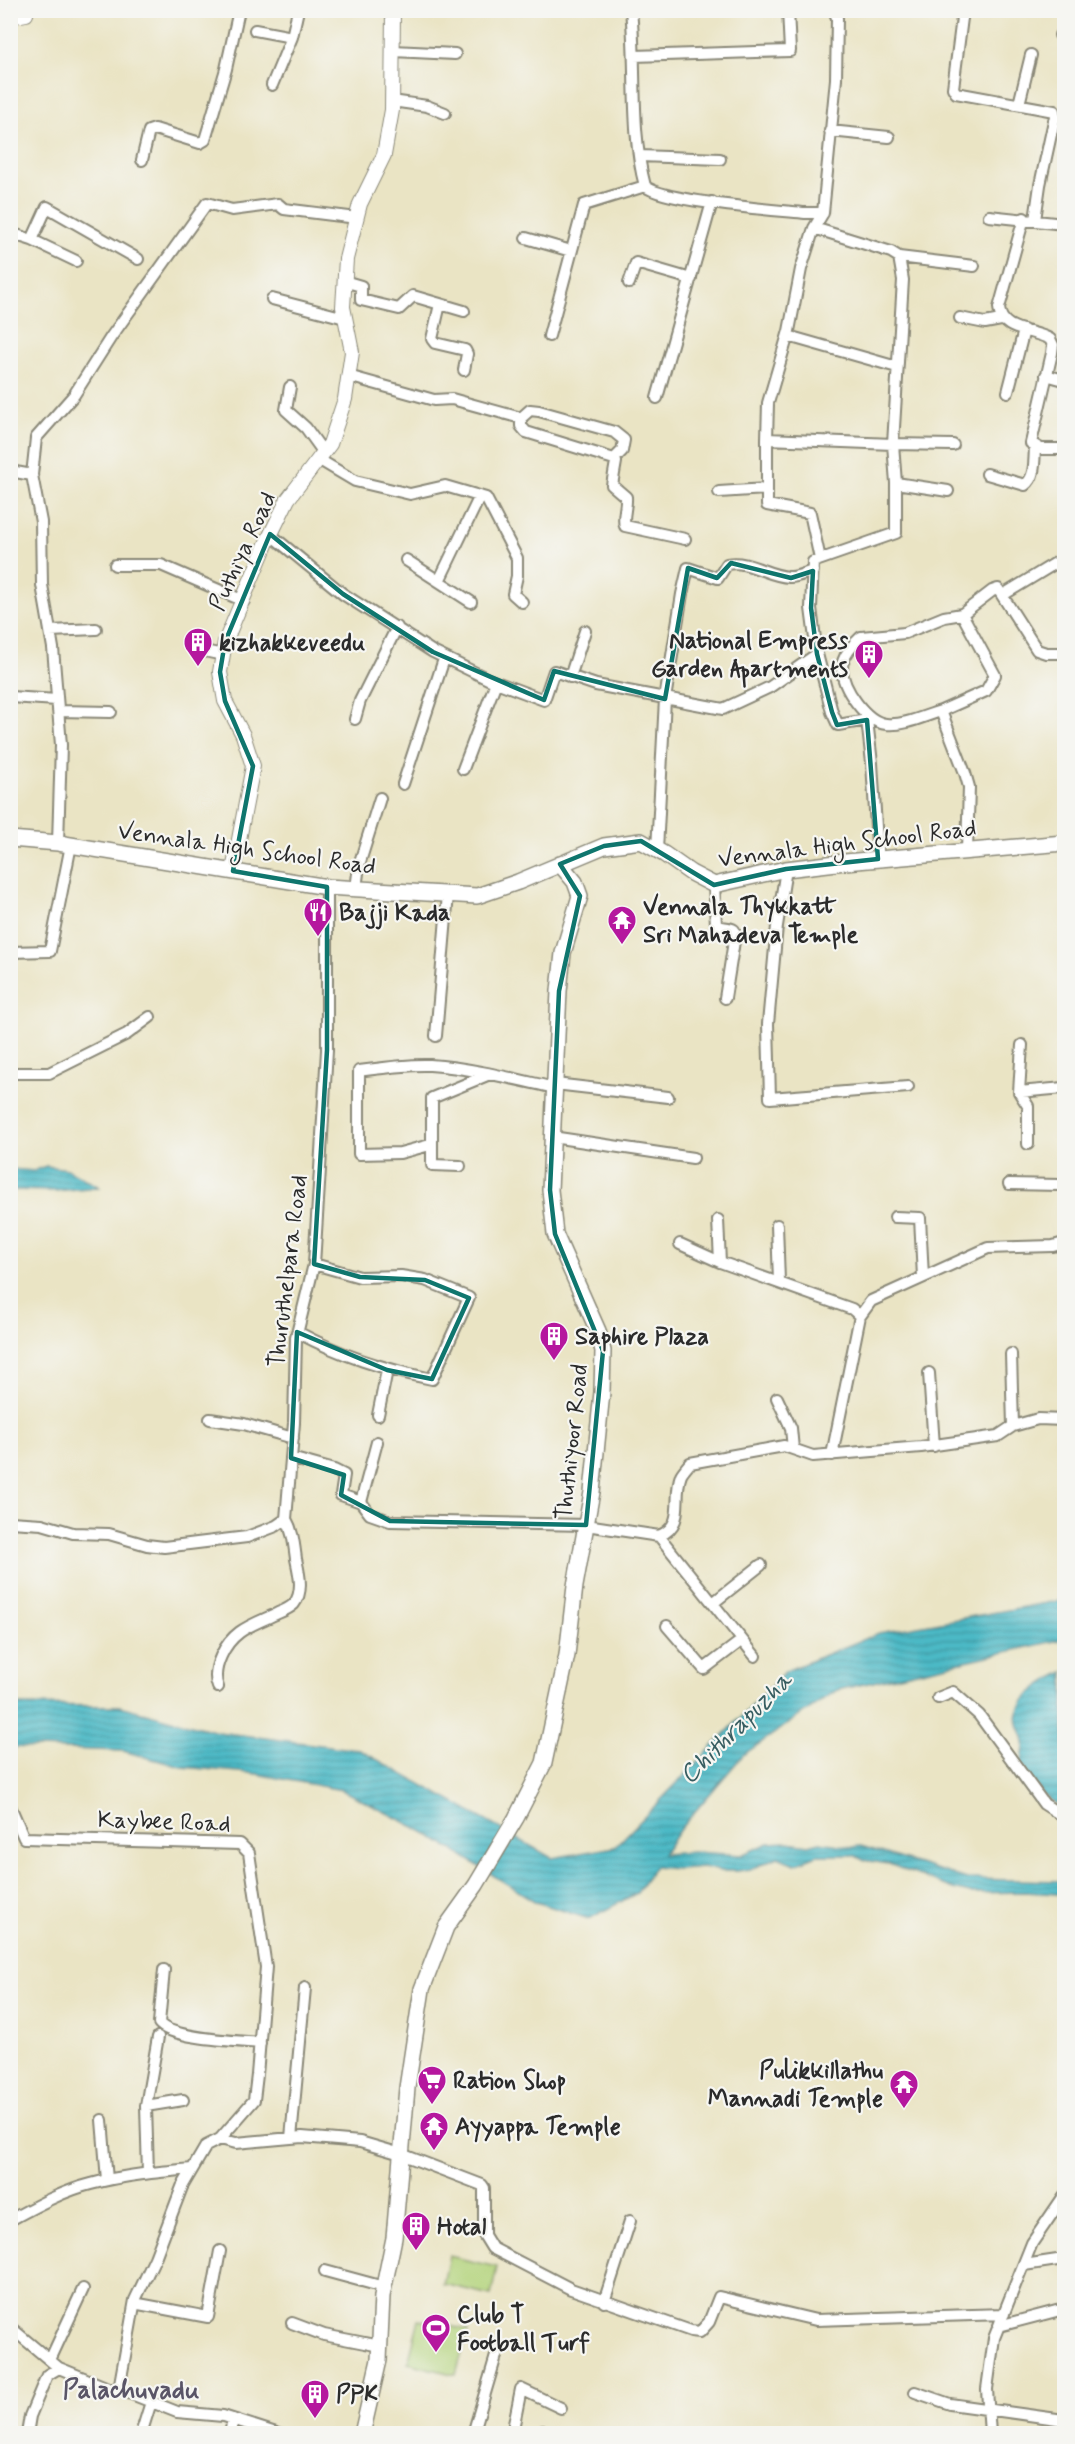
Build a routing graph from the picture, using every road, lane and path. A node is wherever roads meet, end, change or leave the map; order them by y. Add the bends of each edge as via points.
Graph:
1 (27, 10) edge
2 (239, 10) edge
3 (298, 10) edge
4 (393, 10) edge
5 (631, 10) edge
6 (788, 10) edge
7 (834, 10) edge
8 (963, 10) edge
9 (10, 17) edge
10 (255, 30) dead end
11 (292, 37) junction
12 (393, 51) junction
13 (455, 54) dead end
14 (1031, 55) dead end
15 (634, 56) junction
16 (272, 85) dead end
17 (392, 101) junction
18 (1019, 104) junction
19 (1059, 111) edge
20 (445, 113) dead end
21 (830, 131) junction
22 (889, 137) dead end
23 (640, 156) junction
24 (720, 159) dead end
25 (142, 160) dead end
26 (645, 186) junction
27 (712, 202) junction
28 (823, 213) junction
29 (989, 216) dead end
30 (357, 218) junction
31 (1030, 219) junction
32 (1065, 224) edge
33 (814, 228) junction
34 (10, 233) edge
35 (526, 238) dead end
36 (32, 240) junction
37 (571, 251) junction
38 (899, 257) junction
39 (138, 259) dead end
40 (76, 261) dead end
41 (974, 266) dead end
42 (691, 279) junction
43 (344, 281) junction
44 (629, 283) dead end
45 (272, 299) dead end
46 (440, 304) junction
47 (464, 311) dead end
48 (345, 318) junction
49 (960, 318) dead end
50 (1001, 320) junction
51 (1024, 330) junction
52 (549, 336) dead end
53 (788, 336) junction
54 (897, 367) junction
55 (464, 370) dead end
56 (1047, 375) junction
57 (348, 376) junction
58 (1065, 380) edge
59 (290, 387) dead end
60 (1008, 392) dead end
61 (657, 398) dead end
62 (521, 418) junction
63 (767, 439) junction
64 (893, 444) junction
65 (953, 445) dead end
66 (1035, 447) junction
67 (1065, 449) edge
68 (321, 456) junction
69 (614, 459) junction
70 (10, 471) edge
71 (987, 474) dead end
72 (32, 475) junction
73 (896, 483) junction
74 (766, 489) junction
75 (948, 491) dead end
76 (719, 492) dead end
77 (480, 496) junction
78 (270, 534) junction
79 (685, 539) dead end
80 (820, 558) junction
81 (1065, 558) edge
82 (406, 560) dead end
83 (115, 566) dead end
84 (813, 571) junction
85 (439, 581) junction
86 (1003, 595) junction
87 (244, 601) junction
88 (471, 602) dead end
89 (522, 602) dead end
90 (962, 614) junction
91 (397, 627) junction
92 (96, 629) dead end
93 (50, 631) junction
94 (585, 631) dead end
95 (195, 649) dead end
96 (1065, 652) edge
97 (817, 654) junction
98 (223, 655) junction
99 (444, 659) junction
100 (570, 677) junction
101 (496, 682) junction
102 (10, 698) edge
103 (665, 699) junction
104 (58, 706) junction
105 (941, 711) junction
106 (111, 712) dead end
107 (355, 719) dead end
108 (463, 769) dead end
109 (403, 784) dead end
110 (380, 798) dead end
111 (10, 839) edge
112 (1065, 843) edge
113 (64, 844) junction
114 (657, 850) junction
115 (967, 851) junction
116 (878, 859) junction
117 (560, 864) junction
118 (786, 869) junction
119 (233, 871) junction
120 (714, 885) junction
121 (327, 887) junction
122 (356, 888) junction
123 (448, 894) junction
124 (10, 952) edge
125 (725, 998) dead end
126 (150, 1017) dead end
127 (436, 1036) dead end
128 (1022, 1046) dead end
129 (454, 1068) junction
130 (10, 1073) edge
131 (490, 1074) junction
132 (555, 1086) junction
133 (908, 1086) dead end
134 (456, 1088) junction
135 (1065, 1088) edge
136 (1019, 1092) junction
137 (668, 1097) dead end
138 (552, 1137) junction
139 (1028, 1144) dead end
140 (430, 1145) junction
141 (693, 1158) dead end
142 (460, 1166) dead end
143 (1009, 1184) dead end
144 (1065, 1188) edge
145 (896, 1217) dead end
146 (718, 1220) dead end
147 (777, 1225) dead end
148 (1065, 1243) edge
149 (680, 1244) dead end
150 (720, 1262) junction
151 (314, 1264) junction
152 (923, 1277) junction
153 (779, 1281) junction
154 (860, 1317) junction
155 (297, 1332) junction
156 (1011, 1354) dead end
157 (387, 1370) junction
158 (929, 1373) dead end
159 (777, 1398) dead end
160 (378, 1416) dead end
161 (210, 1419) dead end
162 (1065, 1420) edge
163 (1013, 1426) junction
164 (293, 1438) junction
165 (377, 1442) dead end
166 (934, 1446) junction
167 (793, 1449) junction
168 (831, 1455) junction
169 (291, 1458) junction
170 (361, 1502) junction
171 (286, 1519) junction
172 (10, 1522) edge
173 (586, 1525) junction
174 (659, 1536) junction
175 (760, 1565) dead end
176 (713, 1603) junction
177 (667, 1626) dead end
178 (741, 1641) junction
179 (754, 1656) dead end
180 (218, 1687) dead end
181 (939, 1698) dead end
182 (10, 1806) edge
183 (1065, 1817) edge
184 (164, 1970) dead end
185 (305, 1988) dead end
186 (158, 2037) dead end
187 (260, 2043) junction
188 (183, 2100) dead end
189 (146, 2106) junction
190 (102, 2120) dead end
191 (291, 2138) junction
192 (220, 2139) junction
193 (401, 2154) junction
194 (192, 2169) junction
195 (148, 2173) junction
196 (107, 2181) junction
197 (1065, 2196) edge
198 (10, 2220) edge
199 (630, 2221) dead end
200 (220, 2251) dead end
201 (1065, 2259) edge
202 (1024, 2265) junction
203 (325, 2271) dead end
204 (384, 2287) junction
205 (83, 2289) dead end
206 (135, 2300) junction
207 (604, 2302) junction
208 (1065, 2309) edge
209 (1004, 2314) junction
210 (292, 2323) dead end
211 (10, 2326) edge
212 (999, 2326) junction
213 (380, 2346) junction
214 (498, 2349) dead end
215 (50, 2360) junction
216 (59, 2368) junction
217 (119, 2389) junction
218 (915, 2392) dead end
219 (151, 2402) junction
220 (561, 2408) dead end
221 (989, 2409) junction
222 (233, 2419) junction
223 (1065, 2420) edge
224 (27, 2433) edge
225 (141, 2433) edge
226 (230, 2433) edge
227 (279, 2433) edge
228 (363, 2433) edge
229 (473, 2433) edge
230 (512, 2433) edge
231 (990, 2433) edge

1 - 9 street via 26,14
2 - 25 street via 205,140 200,142 155,129 149,131
3 - 11 street
4 - 12 street, Puthiya Road
5 - 15 street
6 - 15 street via 790,51
7 - 21 street via 836,79
8 - 18 street via 953,88 956,93
10 - 11 street
11 - 16 street
12 - 13 street
12 - 17 street, Puthiya Road
14 - 18 street
15 - 23 street
17 - 20 street
17 - 30 street, Puthiya Road via 384,155
18 - 19 street
19 - 31 street
21 - 22 street
21 - 28 street
23 - 24 street
23 - 26 street
26 - 27 street via 668,196
26 - 37 street via 584,205
27 - 28 street
27 - 42 street
28 - 33 street
29 - 31 street
30 - 43 street, Puthiya Road
30 - 72 street via 284,209 278,204 232,210 207,203 74,395 36,438
31 - 32 street
31 - 50 street via 999,308
33 - 38 street
33 - 53 street via 801,269
34 - 36 street
35 - 37 street
36 - 39 street via 47,207
36 - 40 street
37 - 52 street
38 - 41 street
38 - 54 street via 903,280
42 - 44 street via 636,263
42 - 61 street
43 - 46 street via 361,286 361,300 399,309 413,296
43 - 48 street, Puthiya Road
45 - 48 street
46 - 47 street
46 - 55 street via 432,339 465,350
48 - 57 street, Puthiya Road via 352,352
49 - 50 street via 985,323
50 - 51 street
51 - 56 street via 1050,339 1053,345
51 - 60 street
53 - 54 street
53 - 63 street via 768,403
54 - 64 street
56 - 58 street
56 - 66 street via 1032,435
57 - 62 street via 434,400 452,399
57 - 68 street, Puthiya Road via 330,444
59 - 68 street via 286,410 306,428
62 - 69 street via 526,432
62 - 69 street via 530,410 539,411 614,432 624,440
63 - 64 street
63 - 74 street
64 - 65 street
64 - 73 street
66 - 67 street
66 - 71 street via 1032,475 1026,485
68 - 77 street via 355,481 410,494 445,486
68 - 78 street, Puthiya Road via 288,499
69 - 79 street via 612,485 626,497 626,526
70 - 72 street
72 - 93 street
73 - 75 street
73 - 80 street via 896,533
74 - 76 street
74 - 80 street via 767,505 810,513
77 - 85 street
77 - 89 street via 486,498 517,558 513,594
78 - 87 street, Puthiya Road
78 - 91 street via 343,594
80 - 84 street via 813,561
81 - 86 street
82 - 85 street
83 - 87 street via 161,566
84 - 97 street via 811,608
84 - 103 street via 791,578 731,563 718,578 688,568
85 - 88 street
86 - 90 street via 998,589 992,591
86 - 96 street via 1037,650
87 - 98 street, Puthiya Road
90 - 105 street via 995,675 986,691
90 - 105 street via 944,616 905,633 861,636 842,667 855,702 884,724 902,723
91 - 99 street
91 - 107 street
92 - 93 street
93 - 104 street
94 - 100 street
95 - 98 street
97 - 103 street via 770,687 723,709
97 - 116 street via 838,725 867,720
98 - 119 street, Puthiya Road via 220,672 225,701 243,735 253,766
99 - 101 street
99 - 109 street
100 - 101 street via 554,671 544,700
100 - 103 street
101 - 108 street
102 - 104 street
103 - 114 street
104 - 106 street
104 - 113 street
105 - 115 street via 969,788
110 - 122 street via 359,865
111 - 113 main road, Vennala High School Road
112 - 115 main road, Vennala High School Road
113 - 119 main road, Vennala High School Road
113 - 124 street via 50,951
114 - 117 main road, Vennala High School Road via 641,841 604,846
114 - 120 main road, Vennala High School Road
115 - 116 main road, Vennala High School Road
116 - 118 main road, Vennala High School Road
117 - 123 main road, Vennala High School Road via 477,896
117 - 132 main road, Thuthiyoor Road via 575,882 580,896 563,953
118 - 120 main road, Vennala High School Road
118 - 133 street via 768,1024 770,1098
119 - 121 main road, Vennala High School Road
120 - 125 street via 716,925 730,927 735,935
121 - 122 main road, Vennala High School Road
121 - 151 street, Thuruthelpara Road via 327,1050
122 - 123 main road, Vennala High School Road
123 - 127 street
126 - 130 street via 127,1034 49,1073
128 - 136 street
129 - 131 street
129 - 134 street
129 - 140 street via 409,1066 359,1071 359,1154 400,1153
131 - 132 street
131 - 134 street
132 - 137 street
132 - 138 main road, Thuthiyoor Road
134 - 140 street via 432,1098
135 - 136 street
136 - 139 street via 1028,1106
138 - 141 street
138 - 173 main road, Thuthiyoor Road via 550,1190 555,1234 603,1351
140 - 142 street via 432,1165
143 - 144 street
145 - 152 street via 920,1218
146 - 150 street
147 - 153 street
148 - 152 street via 988,1248
149 - 150 street
150 - 153 street
151 - 155 street, Thuruthelpara Road
151 - 157 street via 360,1277 424,1280 469,1298 432,1379
152 - 154 street via 871,1301
153 - 154 street via 852,1309
154 - 168 street
155 - 157 street via 333,1351
155 - 164 street, Thuruthelpara Road
156 - 163 street
157 - 160 street
158 - 166 street
159 - 167 street via 791,1428
161 - 164 street
162 - 163 street via 1038,1419
163 - 166 street via 998,1436
164 - 169 street, Thuruthelpara Road
165 - 170 street
166 - 168 street
167 - 168 street via 813,1456
167 - 174 street via 784,1446 690,1463 681,1476 675,1523 669,1532
169 - 170 street via 344,1475 341,1495
169 - 171 street, Thuruthelpara Road
170 - 173 street via 370,1514 390,1521
171 - 172 street via 247,1537 164,1547 109,1534 73,1533 42,1524
171 - 180 street via 292,1529 300,1579 298,1595 286,1609 240,1631 227,1642 214,1679
173 - 174 street
173 - 193 main road, Thuthiyoor Road via 567,1655 544,1763 516,1818 446,1927 422,1989
174 - 176 street
175 - 176 street
176 - 178 street
177 - 178 street via 704,1669
178 - 179 street
181 - 183 street via 953,1692 979,1715 1044,1804
182 - 187 street, Kaybee Road via 24,1838 240,1844 249,1852 266,1967
184 - 187 street via 159,2023 163,2028 195,2037
185 - 191 street
186 - 189 street
187 - 192 street, Kaybee Road via 254,2100
188 - 189 street
189 - 195 street
190 - 196 street
191 - 192 street via 236,2143
191 - 193 street via 360,2142
192 - 194 street, Kaybee Road via 206,2146
193 - 204 main road, Thuthiyoor Road via 394,2238
193 - 207 street via 482,2184 484,2235 492,2248 553,2282
194 - 195 street
194 - 206 street, Kaybee Road
195 - 196 street
196 - 198 street via 65,2193
197 - 202 street via 1032,2243
199 - 207 street
200 - 206 street via 208,2317
201 - 202 street
202 - 209 street
203 - 204 street
204 - 213 main road, Thuthiyoor Road
205 - 215 street
206 - 217 street, Kaybee Road
207 - 209 street via 700,2332 710,2322 719,2297 816,2320
208 - 212 street
209 - 212 street
210 - 213 street via 324,2335
211 - 215 street
212 - 221 street via 987,2389
213 - 228 main road, Thuthiyoor Road
214 - 229 street
215 - 216 street
216 - 217 street
216 - 224 street via 47,2375
217 - 219 street
218 - 221 street via 950,2404
219 - 222 street via 177,2412
219 - 225 street
220 - 230 street via 521,2390
221 - 223 street
221 - 231 street
222 - 226 street
222 - 227 street

